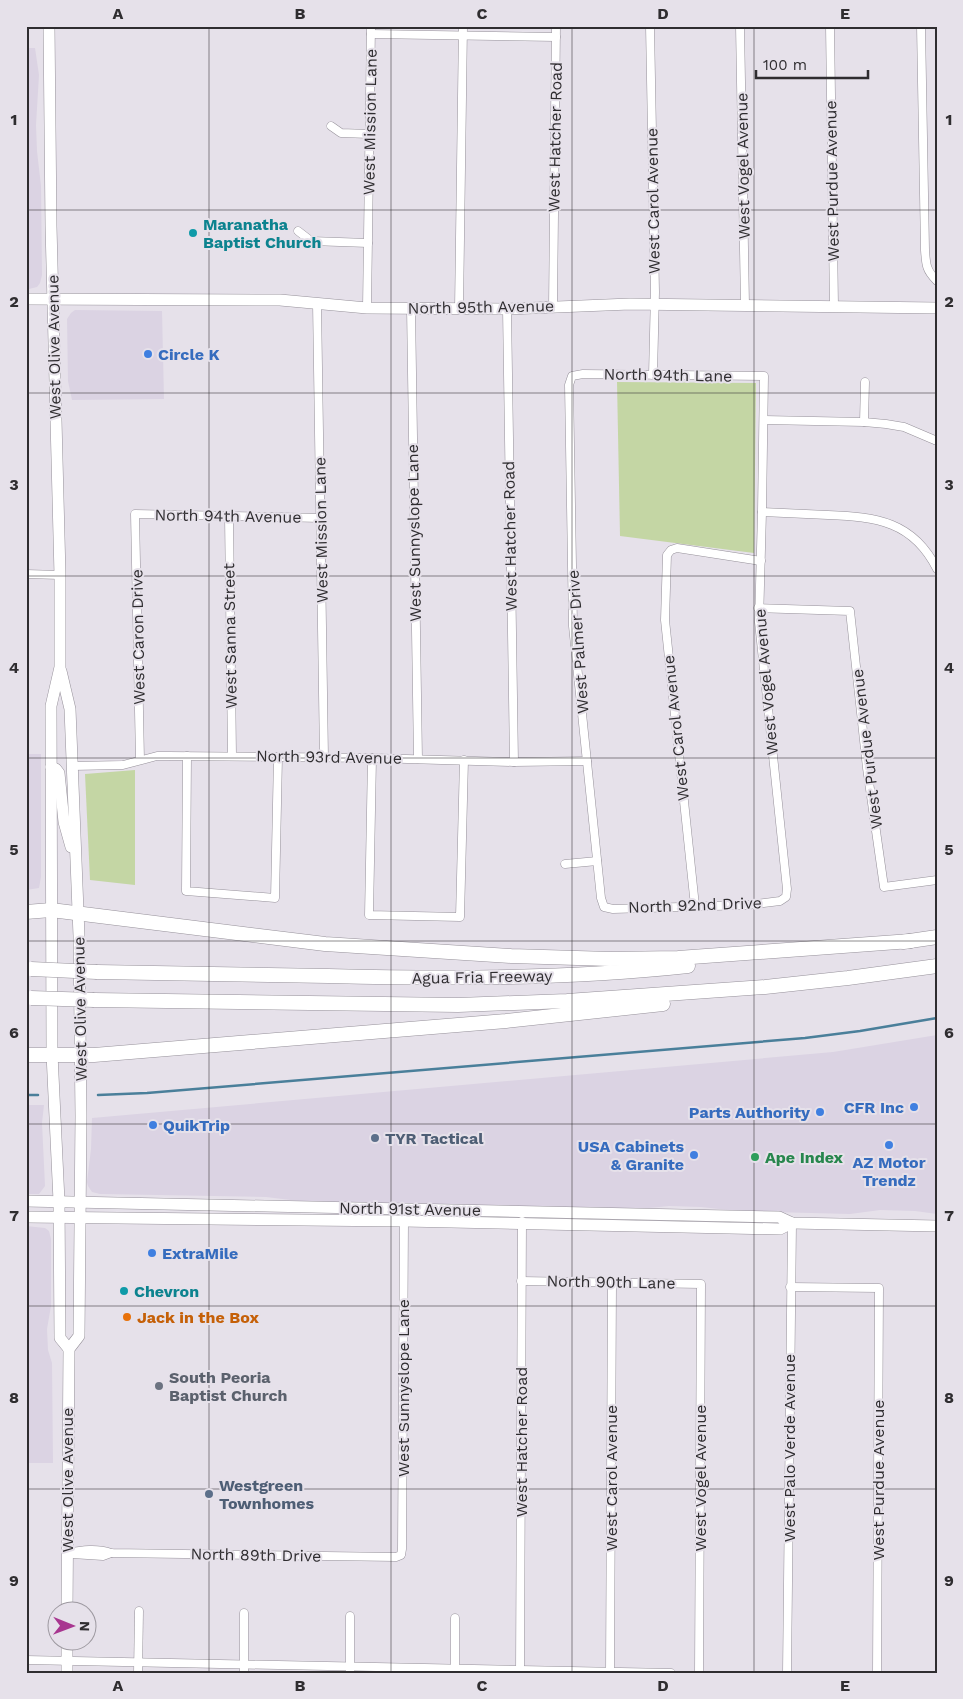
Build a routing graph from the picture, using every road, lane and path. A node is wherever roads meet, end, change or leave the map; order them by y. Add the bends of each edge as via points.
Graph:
1 (49, 26) edge
2 (463, 26) edge
3 (556, 26) edge
4 (650, 26) edge
5 (740, 26) edge
6 (830, 26) edge
7 (921, 26) edge
8 (371, 30) edge
9 (463, 36) junction
10 (556, 37) junction
11 (331, 126) dead end
12 (369, 134) junction
13 (298, 231) dead end
14 (368, 242) junction
15 (937, 281) edge
16 (26, 299) edge
17 (53, 299) junction
18 (316, 303) junction
19 (655, 305) junction
20 (745, 305) junction
21 (834, 306) junction
22 (553, 307) junction
23 (367, 308) junction
24 (411, 308) junction
25 (937, 308) edge
26 (460, 309) junction
27 (507, 309) junction
28 (653, 375) junction
29 (572, 376) joint
30 (764, 376) joint
31 (865, 382) dead end
32 (764, 420) junction
33 (864, 422) junction
34 (937, 441) edge
35 (762, 512) junction
36 (135, 514) joint
37 (229, 516) junction
38 (321, 518) junction
39 (761, 561) junction
40 (937, 569) edge
41 (26, 574) edge
42 (60, 575) junction
43 (758, 608) junction
44 (60, 667) junction
45 (187, 756) junction
46 (232, 756) junction
47 (278, 757) junction
48 (324, 757) junction
49 (372, 758) junction
50 (418, 759) junction
51 (140, 760) junction
52 (464, 760) junction
53 (587, 761) junction
54 (514, 762) junction
55 (72, 766) junction
56 (51, 767) junction
57 (76, 858) junction
58 (597, 861) junction
59 (564, 864) dead end
60 (937, 880) edge
61 (786, 897) joint
62 (604, 906) joint
63 (695, 906) junction
64 (51, 910) junction
65 (26, 912) edge
66 (78, 914) junction
67 (937, 937) edge
68 (911, 941) junction
69 (937, 966) edge
70 (29, 969) edge
71 (765, 987) junction
72 (28, 998) edge
73 (52, 1054) junction
74 (26, 1055) edge
75 (80, 1055) junction
76 (26, 1201) edge
77 (59, 1202) junction
78 (80, 1202) junction
79 (202, 1204) junction
80 (297, 1207) junction
81 (404, 1209) junction
82 (522, 1211) junction
83 (26, 1217) edge
84 (59, 1218) junction
85 (80, 1218) junction
86 (201, 1219) junction
87 (296, 1219) junction
88 (654, 1220) junction
89 (404, 1221) junction
90 (522, 1223) junction
91 (792, 1224) junction
92 (937, 1226) edge
93 (521, 1281) junction
94 (612, 1283) junction
95 (701, 1284) joint
96 (790, 1287) junction
97 (69, 1349) junction
98 (67, 1553) junction
99 (401, 1555) joint
100 (67, 1602) edge
101 (139, 1611) dead end
102 (244, 1613) dead end
103 (350, 1616) dead end
104 (455, 1618) dead end
105 (67, 1652) edge
106 (26, 1660) edge
107 (67, 1660) junction
108 (138, 1662) junction
109 (244, 1664) junction
110 (350, 1670) edge
111 (456, 1671) edge
112 (520, 1671) edge
113 (610, 1672) edge
114 (67, 1673) edge
115 (138, 1673) edge
116 (244, 1673) edge
117 (670, 1673) edge
118 (699, 1673) edge
119 (788, 1673) edge
120 (877, 1673) edge

1 - 17 main road, West Olive Avenue
2 - 9 street
3 - 10 street, West Hatcher Road
4 - 19 street, West Carol Avenue
5 - 20 street, West Vogel Avenue
6 - 21 street, West Purdue Avenue
7 - 15 street via 925,250 927,267
8 - 9 street
8 - 12 street, West Mission Lane
9 - 10 street
9 - 26 street
10 - 22 street, West Hatcher Road
11 - 12 street via 340,134
12 - 14 street, West Mission Lane
13 - 14 street via 311,241
14 - 23 street, West Mission Lane
16 - 17 main road, North 95th Avenue
17 - 18 main road, North 95th Avenue
17 - 42 main road, West Olive Avenue
18 - 23 main road, North 95th Avenue
18 - 38 street, West Mission Lane
19 - 20 main road, North 95th Avenue
19 - 22 main road, North 95th Avenue
19 - 28 street, West Carol Avenue
20 - 21 main road, North 95th Avenue
21 - 25 main road, North 95th Avenue
22 - 27 main road, North 95th Avenue
23 - 24 main road, North 95th Avenue
24 - 26 main road, North 95th Avenue
24 - 50 street, West Sunnyslope Lane
26 - 27 main road, North 95th Avenue
27 - 54 street, West Hatcher Road
28 - 29 street, North 94th Lane
28 - 30 street, North 94th Lane
29 - 53 street, West Palmer Drive via 569,385 573,626
30 - 32 street, West Vogel Avenue
31 - 33 street
32 - 33 street
32 - 35 street, West Vogel Avenue
33 - 34 street via 904,427
35 - 39 street, West Vogel Avenue
35 - 40 street via 867,517 893,525 921,546
36 - 37 street, North 94th Avenue
36 - 51 street, West Caron Drive
37 - 38 street, North 94th Avenue
37 - 46 street, West Sanna Street
38 - 48 street, West Mission Lane
39 - 43 street, West Vogel Avenue
39 - 63 street, West Carol Avenue via 677,548 667,555 665,620
41 - 42 street
42 - 44 main road, West Olive Avenue
43 - 60 street, West Purdue Avenue via 850,611 884,887
43 - 61 street, West Vogel Avenue
44 - 55 main road, West Olive Avenue via 70,708
44 - 56 main road, West Olive Avenue via 51,706
45 - 46 street, North 93rd Avenue
45 - 47 street via 186,892 275,898
45 - 51 street, North 93rd Avenue via 157,756
46 - 47 street, North 93rd Avenue
47 - 48 street, North 93rd Avenue
48 - 49 street, North 93rd Avenue
49 - 50 street, North 93rd Avenue
49 - 52 street via 369,915 460,917
50 - 52 street, North 93rd Avenue
51 - 55 street, North 93rd Avenue via 123,765
52 - 54 street, North 93rd Avenue
53 - 54 street, North 93rd Avenue
53 - 58 street, West Palmer Drive
55 - 57 main road, West Olive Avenue
56 - 57 main road via 59,773 64,822
56 - 64 main road, West Olive Avenue
57 - 66 main road, West Olive Avenue
58 - 59 street
58 - 62 street, West Palmer Drive
61 - 63 street, North 92nd Drive via 764,903
62 - 63 street, North 92nd Drive via 612,909
64 - 65 highway
64 - 66 highway
64 - 73 main road, West Olive Avenue
66 - 68 highway via 325,944 511,956 678,958
66 - 75 main road, West Olive Avenue
67 - 68 highway, Agua Fria Freeway
68 - 70 highway, Agua Fria Freeway, bridge via 655,970 535,977 414,978
69 - 71 highway, Agua Fria Freeway
71 - 72 highway, Agua Fria Freeway, bridge via 458,1005
71 - 75 highway via 721,999 506,1021
73 - 74 highway
73 - 75 highway
73 - 77 main road, West Olive Avenue
75 - 78 main road, West Olive Avenue
76 - 77 main road, North 91st Avenue
77 - 78 main road, North 91st Avenue
77 - 84 main road, West Olive Avenue
78 - 79 main road, North 91st Avenue
78 - 85 main road, West Olive Avenue
79 - 80 main road, North 91st Avenue
79 - 86 main road
80 - 81 main road, North 91st Avenue
80 - 87 main road
81 - 82 main road, North 91st Avenue
81 - 89 main road
82 - 88 main road, North 91st Avenue
82 - 90 street, West Hatcher Road
83 - 84 main road, North 91st Avenue
84 - 85 main road, North 91st Avenue
84 - 97 main road, West Olive Avenue via 60,1338
85 - 86 main road, North 91st Avenue
85 - 97 main road, West Olive Avenue via 79,1336
86 - 87 main road, North 91st Avenue
87 - 89 main road, North 91st Avenue
88 - 90 main road, North 91st Avenue
88 - 91 main road, North 91st Avenue via 780,1229
89 - 90 main road, North 91st Avenue
89 - 99 street, West Sunnyslope Lane
90 - 93 street, West Hatcher Road
91 - 92 main road, North 91st Avenue
91 - 96 street, West Palo Verde Avenue
93 - 94 street, North 90th Lane
93 - 112 street, West Hatcher Road
94 - 95 street, North 90th Lane
94 - 113 street, West Carol Avenue
95 - 118 street, West Vogel Avenue
96 - 119 street, West Palo Verde Avenue
96 - 120 street, West Purdue Avenue via 879,1288
97 - 98 main road, West Olive Avenue
98 - 99 street, North 89th Drive via 104,1550 111,1553
98 - 100 main road, West Olive Avenue
101 - 108 street
102 - 109 street
103 - 110 street
104 - 111 street
105 - 107 main road
106 - 107 street
107 - 108 street
107 - 114 main road
108 - 109 street
108 - 115 street
109 - 110 street
109 - 116 street
110 - 111 street
111 - 112 street
112 - 113 street
113 - 117 street

